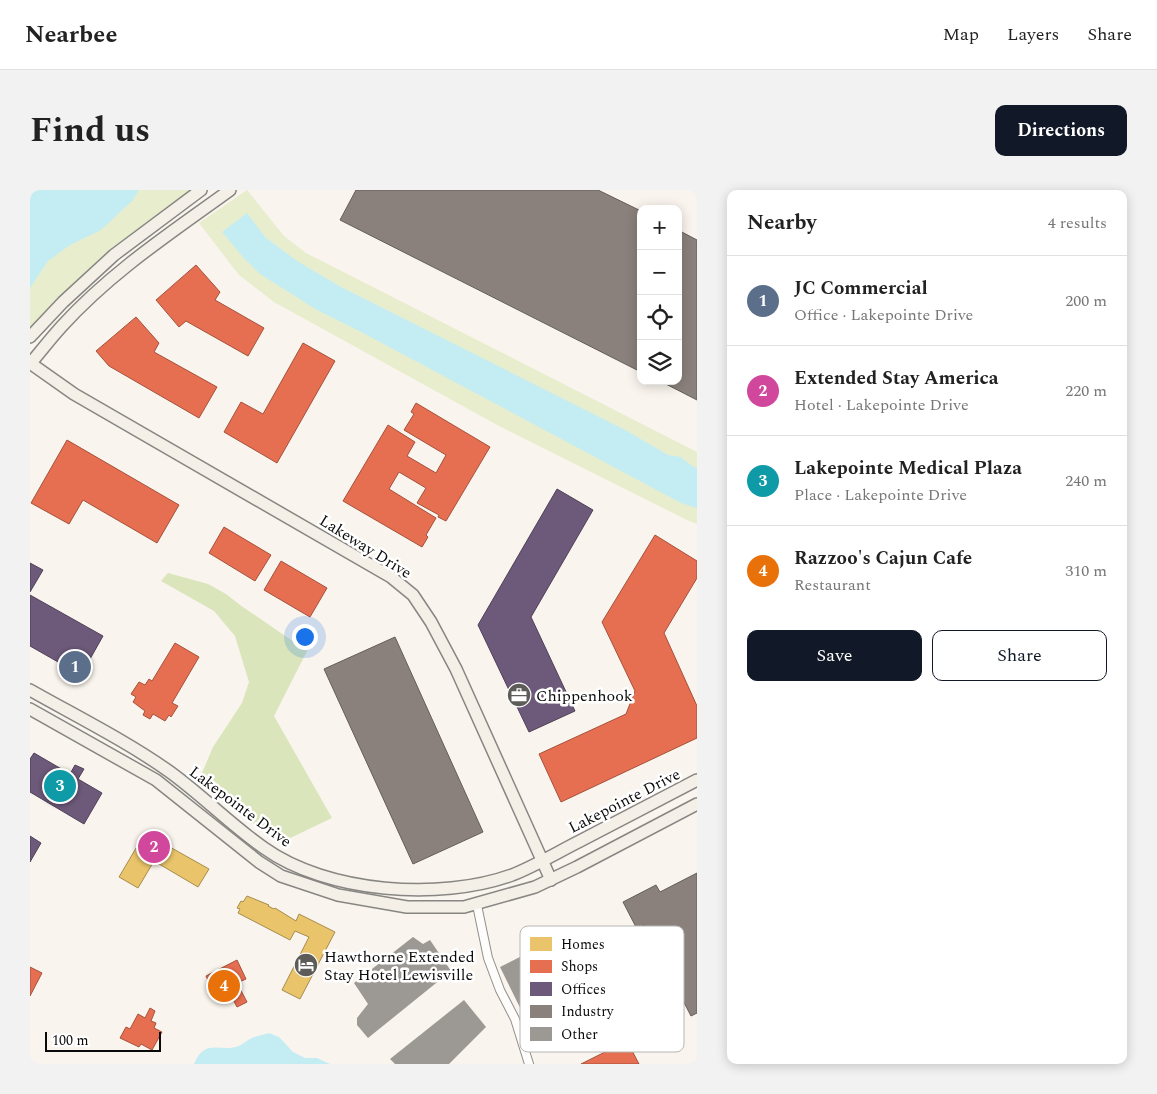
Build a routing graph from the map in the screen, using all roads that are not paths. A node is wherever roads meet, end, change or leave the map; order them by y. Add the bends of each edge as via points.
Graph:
1 (201, 190) edge
2 (230, 190) edge
3 (30, 337) edge
4 (30, 363) edge
5 (30, 690) edge
6 (30, 709) edge
7 (697, 780) edge
8 (697, 804) edge
9 (566, 848) junction
10 (266, 850) junction
11 (541, 861) junction
12 (259, 862) junction
13 (577, 867) junction
14 (551, 880) junction
15 (477, 905) junction
16 (520, 1035) edge
17 (525, 1052) edge
18 (529, 1064) edge

1 - 3 main road via 114,255
2 - 4 main road via 118,274 63,325
4 - 11 main road, Lakeway Drive via 74,394 391,577 413,595 456,669
5 - 10 main road, Lakepointe Drive via 170,772
6 - 12 main road, Lakepointe Drive via 156,780
7 - 9 main road, Lakepointe Drive
8 - 13 main road, Lakepointe Drive
9 - 11 main road, Lakepointe Drive
9 - 13 main road
10 - 11 main road, Lakepointe Drive via 320,876 391,889 432,890 479,883 512,874
10 - 12 main road
11 - 14 main road, Lakeway Drive
12 - 15 main road, Lakepointe Drive via 281,876 372,902 416,908
13 - 14 main road, Lakepointe Drive
14 - 15 main road, Lakepointe Drive
15 - 16 street via 488,958
17 - 18 street

